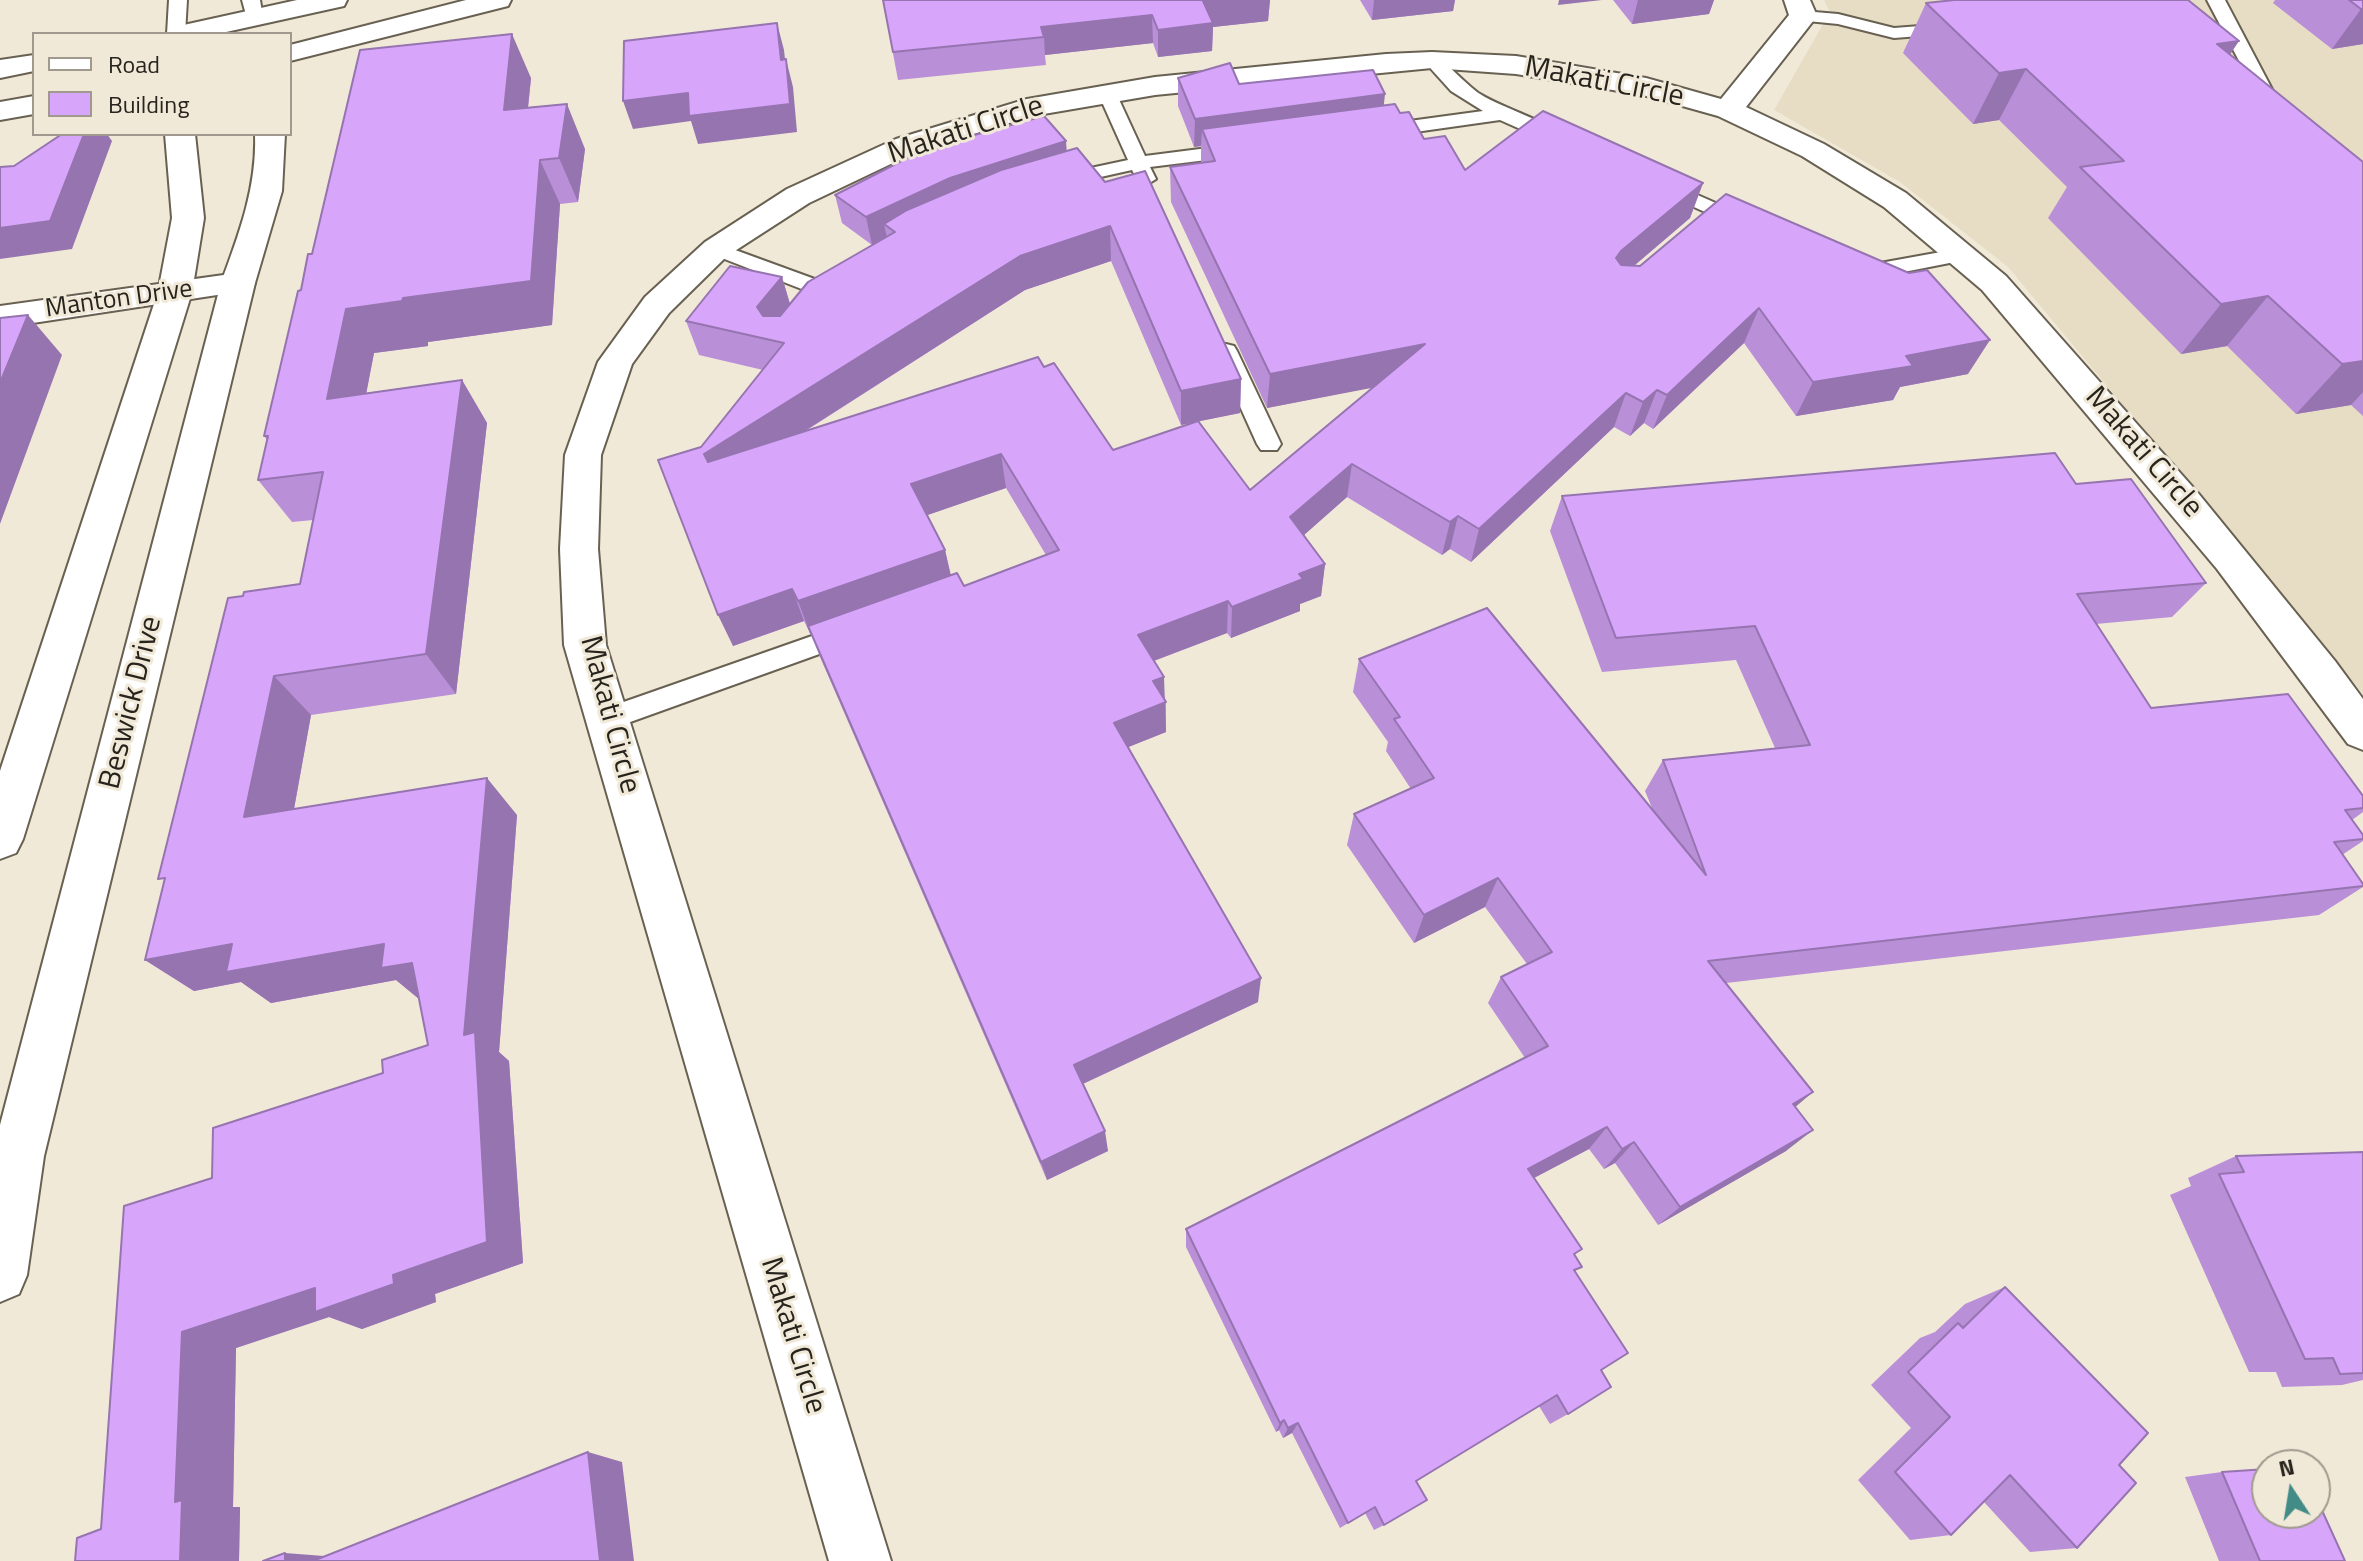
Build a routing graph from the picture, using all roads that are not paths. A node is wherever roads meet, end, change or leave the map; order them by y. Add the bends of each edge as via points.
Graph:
1 (178, 0) edge
2 (334, 0) edge
3 (498, 0) edge
4 (2216, 0) edge
5 (1800, 8) edge
6 (253, 17) edge
7 (1946, 29) edge
8 (178, 32) edge
9 (187, 32) edge
10 (292, 52) edge
11 (1432, 60) junction
12 (32, 63) edge
13 (0, 69) edge
14 (1107, 93) junction
15 (32, 105) edge
16 (1728, 110) junction
17 (0, 111) edge
18 (1504, 114) junction
19 (2283, 114) edge
20 (1367, 132) edge
21 (180, 136) edge
22 (270, 136) edge
23 (1575, 146) edge
24 (1260, 147) edge
25 (1139, 163) junction
26 (1646, 178) edge
27 (1036, 187) edge
28 (1152, 191) edge
29 (1759, 230) edge
30 (716, 249) junction
31 (1963, 254) junction
32 (1844, 268) edge
33 (238, 283) junction
34 (175, 292) junction
35 (807, 311) edge
36 (0, 317) edge
37 (1217, 332) edge
38 (1269, 444) dead end
39 (882, 622) edge
40 (608, 719) junction
41 (2363, 732) edge
42 (0, 839) edge
43 (0, 1275) edge
44 (860, 1561) edge

1 - 8 lane
2 - 6 street
3 - 10 street
4 - 19 lane via 2266,95
5 - 7 lane via 1894,33
5 - 16 street
6 - 9 street
11 - 14 street, Makati Circle via 1314,67
11 - 16 street, Makati Circle via 1516,65 1646,87
11 - 18 lane via 1445,79
12 - 13 street
14 - 25 lane
14 - 30 street, Makati Circle via 1027,108 907,145 798,196
15 - 17 street
16 - 31 street, Makati Circle via 1813,150 1895,200
18 - 20 lane
18 - 23 lane
21 - 34 street via 188,218
22 - 33 street, Beswick Drive via 273,163 266,201
24 - 25 lane
25 - 27 lane
25 - 28 lane
26 - 29 lane via 1710,216
30 - 35 lane via 830,286
30 - 40 street, Makati Circle via 657,305 615,362 583,455 579,549 585,645
31 - 32 lane via 1859,274
31 - 41 street, Makati Circle via 2182,496
33 - 34 street, Manton Drive
33 - 43 street, Beswick Drive via 18,1156
34 - 36 street, Manton Drive
34 - 42 street
37 - 38 lane
39 - 40 lane
40 - 44 street, Makati Circle

